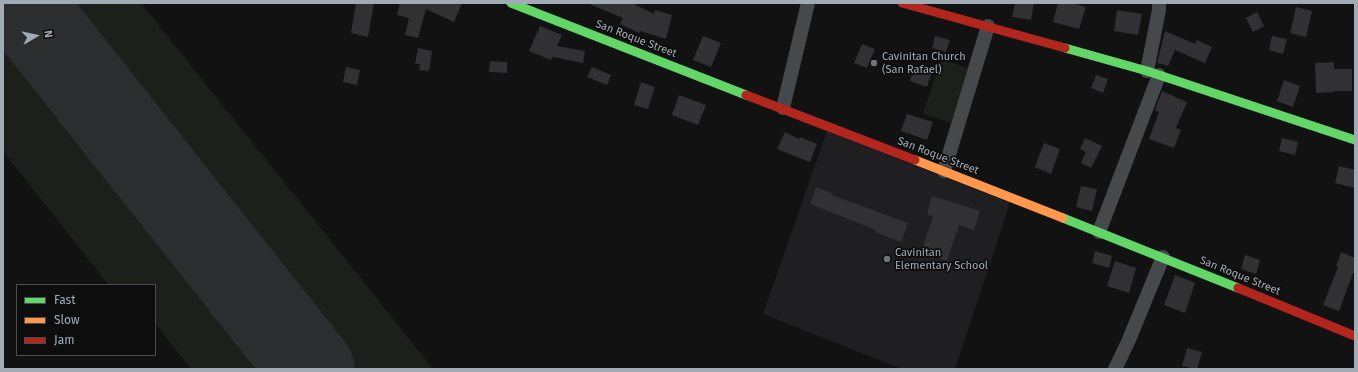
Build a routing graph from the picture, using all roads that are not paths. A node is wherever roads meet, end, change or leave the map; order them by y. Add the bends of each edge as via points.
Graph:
1 (511, 3) edge
2 (808, 3) edge
3 (902, 3) edge
4 (1159, 3) edge
5 (988, 26) junction
6 (1153, 73) junction
7 (783, 108) junction
8 (1355, 140) edge
9 (944, 171) junction
10 (1099, 232) junction
11 (1162, 258) junction
12 (1354, 333) edge
13 (1115, 369) edge

1 - 7 street, San Roque Street
2 - 7 street
3 - 5 street
4 - 6 street
5 - 6 street
5 - 9 street
6 - 8 street
6 - 10 street
7 - 9 street, San Roque Street
9 - 10 street, San Roque Street
10 - 11 street, San Roque Street
11 - 12 street, San Roque Street
11 - 13 street

